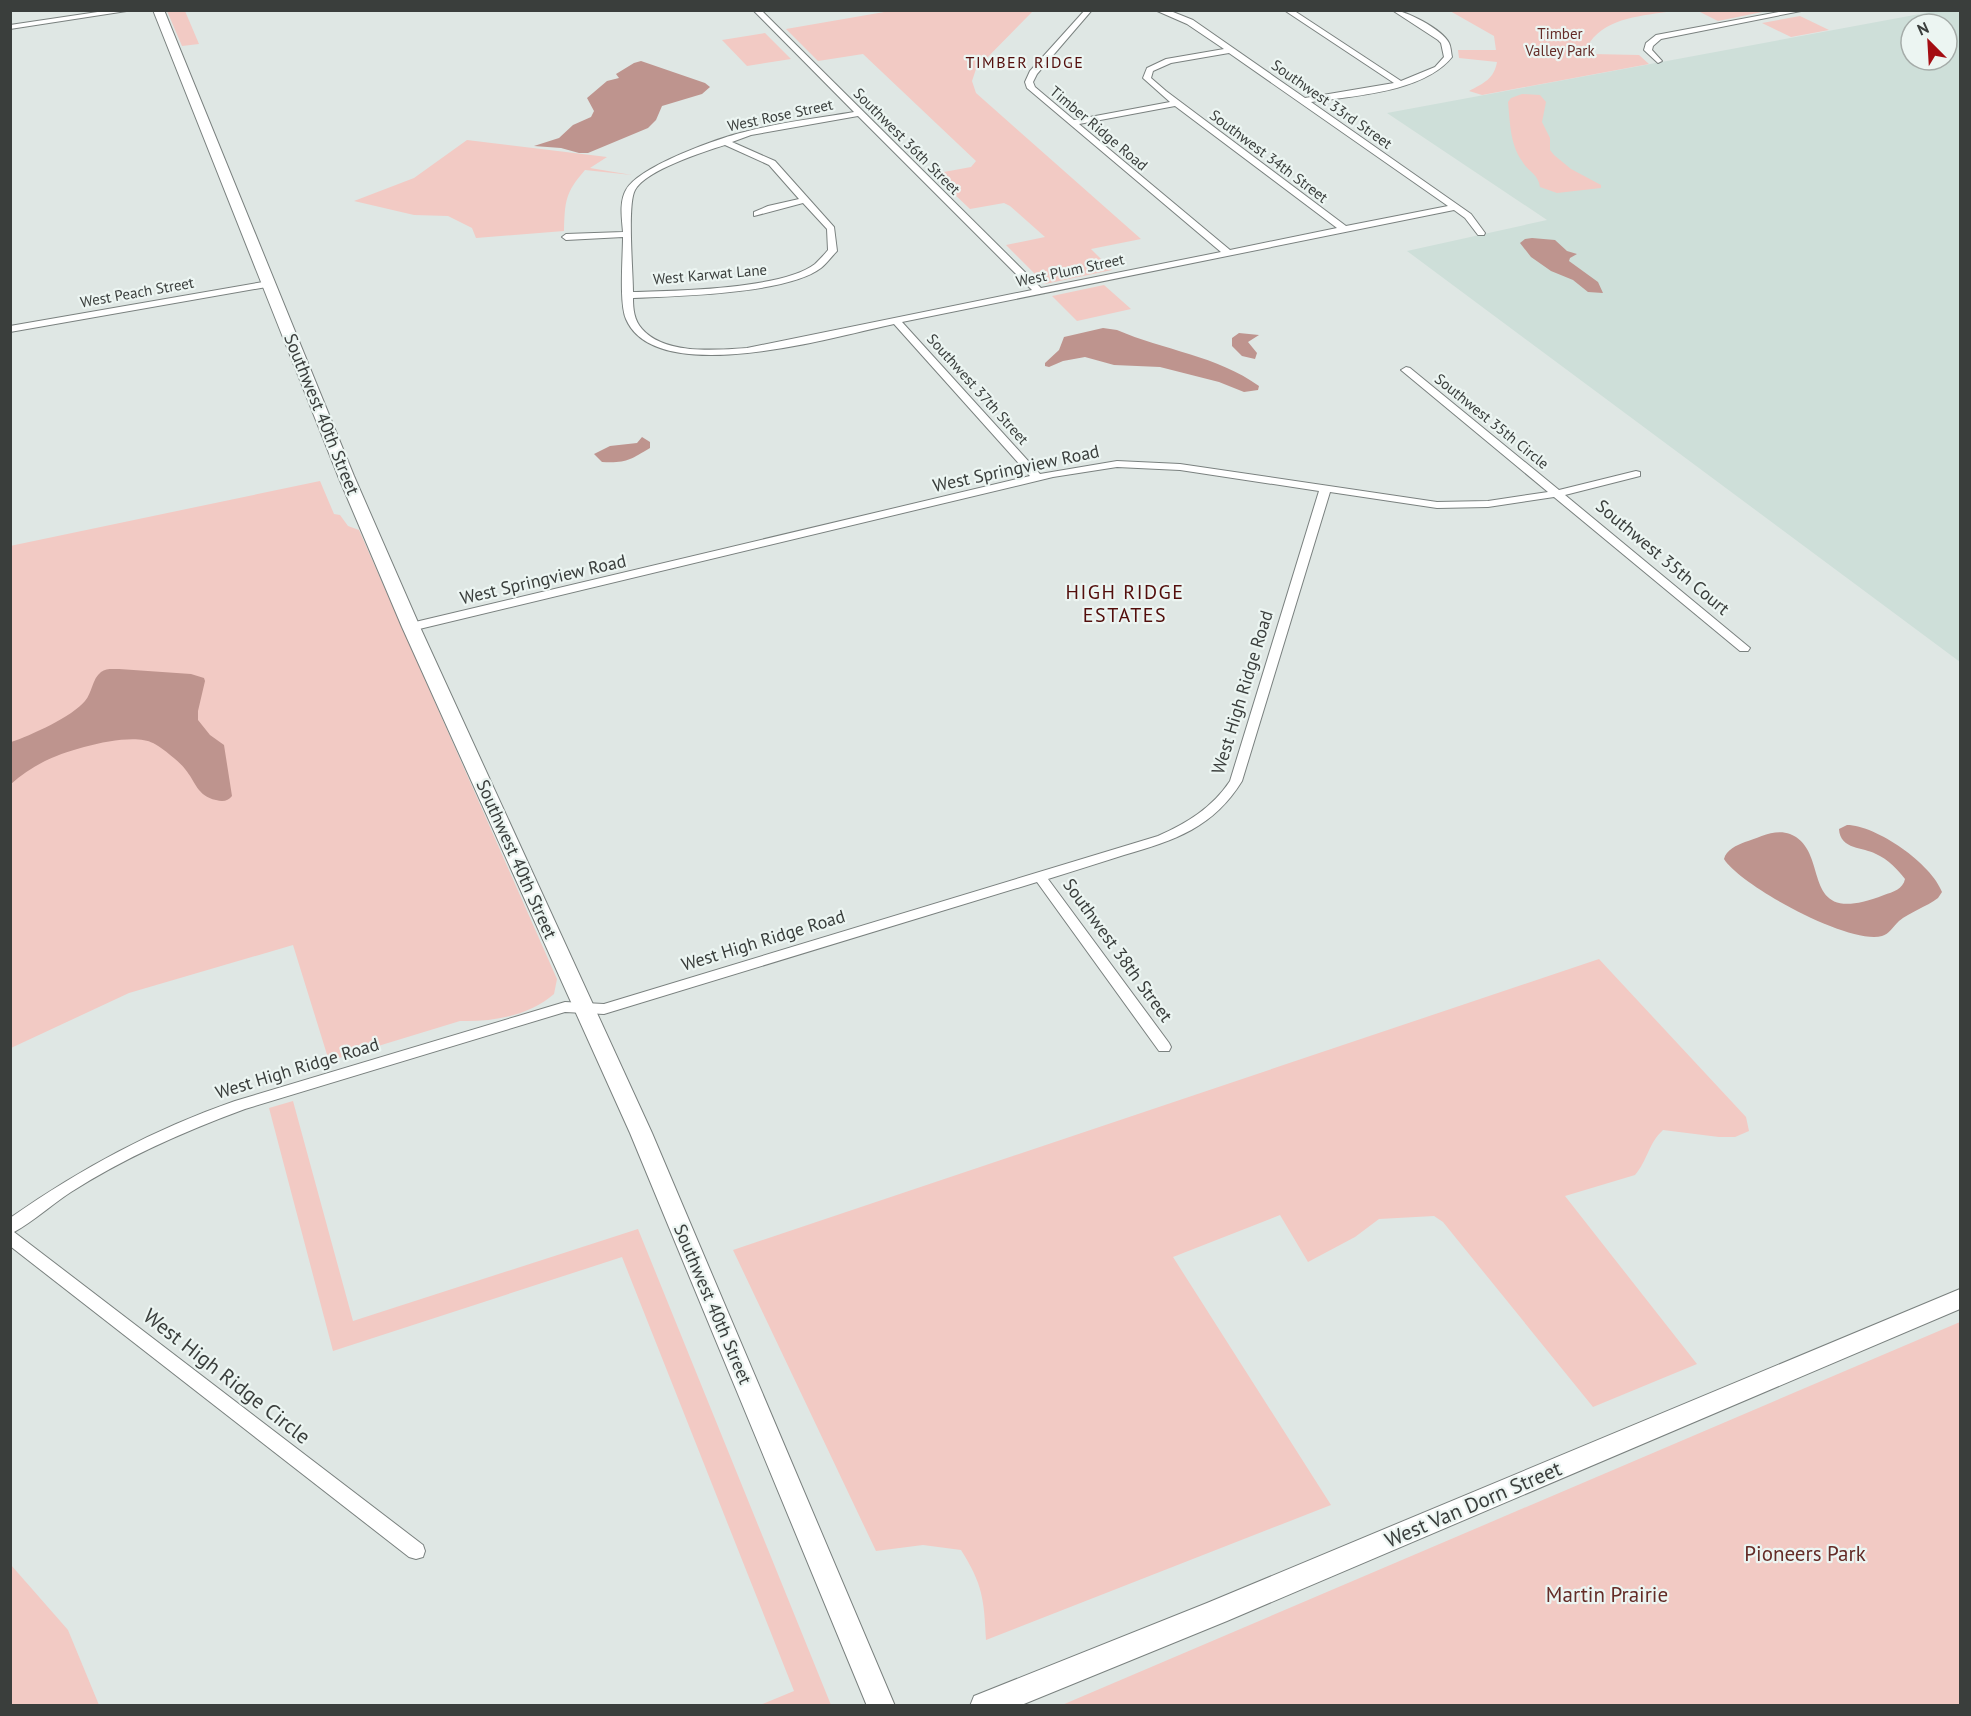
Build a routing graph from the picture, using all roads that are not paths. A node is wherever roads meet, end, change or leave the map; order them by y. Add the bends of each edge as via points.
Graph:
1 (130, 10) edge
2 (158, 10) edge
3 (1089, 10) edge
4 (1287, 10) edge
5 (1395, 10) edge
6 (1803, 10) edge
7 (1165, 11) edge
8 (761, 12) edge
9 (10, 27) edge
10 (1230, 50) junction
11 (1658, 61) dead end
12 (1401, 84) junction
13 (1304, 101) junction
14 (1177, 103) junction
15 (860, 113) junction
16 (1071, 123) junction
17 (724, 141) junction
18 (806, 200) junction
19 (1455, 207) junction
20 (757, 214) dead end
21 (1344, 229) junction
22 (1481, 233) dead end
23 (628, 234) junction
24 (566, 237) dead end
25 (1228, 253) junction
26 (269, 284) junction
27 (1039, 292) junction
28 (628, 295) junction
29 (896, 321) junction
30 (10, 330) edge
31 (1406, 370) dead end
32 (1636, 474) dead end
33 (1038, 478) junction
34 (1325, 490) junction
35 (1559, 495) junction
36 (411, 627) junction
37 (1743, 648) dead end
38 (1040, 876) junction
39 (584, 1007) junction
40 (1164, 1047) dead end
41 (10, 1227) edge
42 (10, 1237) edge
43 (1960, 1299) edge
44 (416, 1551) dead end
45 (881, 1706) edge
46 (984, 1706) edge

1 - 9 street
2 - 26 main road, Southwest 40th Street
3 - 16 street, Timber Ridge Road via 1030,78 1031,88
4 - 12 street
5 - 12 street via 1436,35 1448,50 1447,60 1439,70
6 - 11 street via 1659,38 1648,50
7 - 10 street, Southwest 33rd Street via 1183,18
8 - 15 street, Southwest 36th Street
10 - 13 street, Southwest 33rd Street
10 - 14 street via 1169,61 1149,70 1149,82
12 - 13 street
13 - 19 street, Southwest 33rd Street
14 - 16 street
14 - 21 street, Southwest 34th Street
15 - 17 street, West Rose Street via 761,130
15 - 27 street, Southwest 36th Street
16 - 25 street, Timber Ridge Road
17 - 18 street via 772,163
17 - 23 street, West Rose Street via 664,164 641,178 628,192
18 - 20 street
18 - 28 street, West Karwat Lane via 833,233 834,247 825,259 796,277 767,285
19 - 21 street, West Plum Street
19 - 22 street, Southwest 33rd Street
21 - 25 street, West Plum Street
23 - 24 street
23 - 28 street
25 - 27 street, West Plum Street
26 - 30 street, West Peach Street
26 - 36 main road, Southwest 40th Street
27 - 29 street, West Plum Street
28 - 29 street, West Plum Street via 630,317 640,332 665,345 690,351 747,351
29 - 33 street, Southwest 37th Street
31 - 35 street, Southwest 35th Circle
32 - 35 street, West Springview Road
33 - 34 street, West Springview Road via 1098,466 1152,464
33 - 36 street, West Springview Road
34 - 35 street, West Springview Road via 1463,506
34 - 38 street, West High Ridge Road via 1229,794 1209,814 1183,831
35 - 37 street, Southwest 35th Court
36 - 39 main road, Southwest 40th Street
38 - 39 street, West High Ridge Road via 604,1009
38 - 40 street, Southwest 38th Street
39 - 41 street, West High Ridge Road via 565,1007 201,1119 110,1162
39 - 45 main road, Southwest 40th Street
42 - 44 street, West High Ridge Circle
43 - 46 main road, West Van Dorn Street

